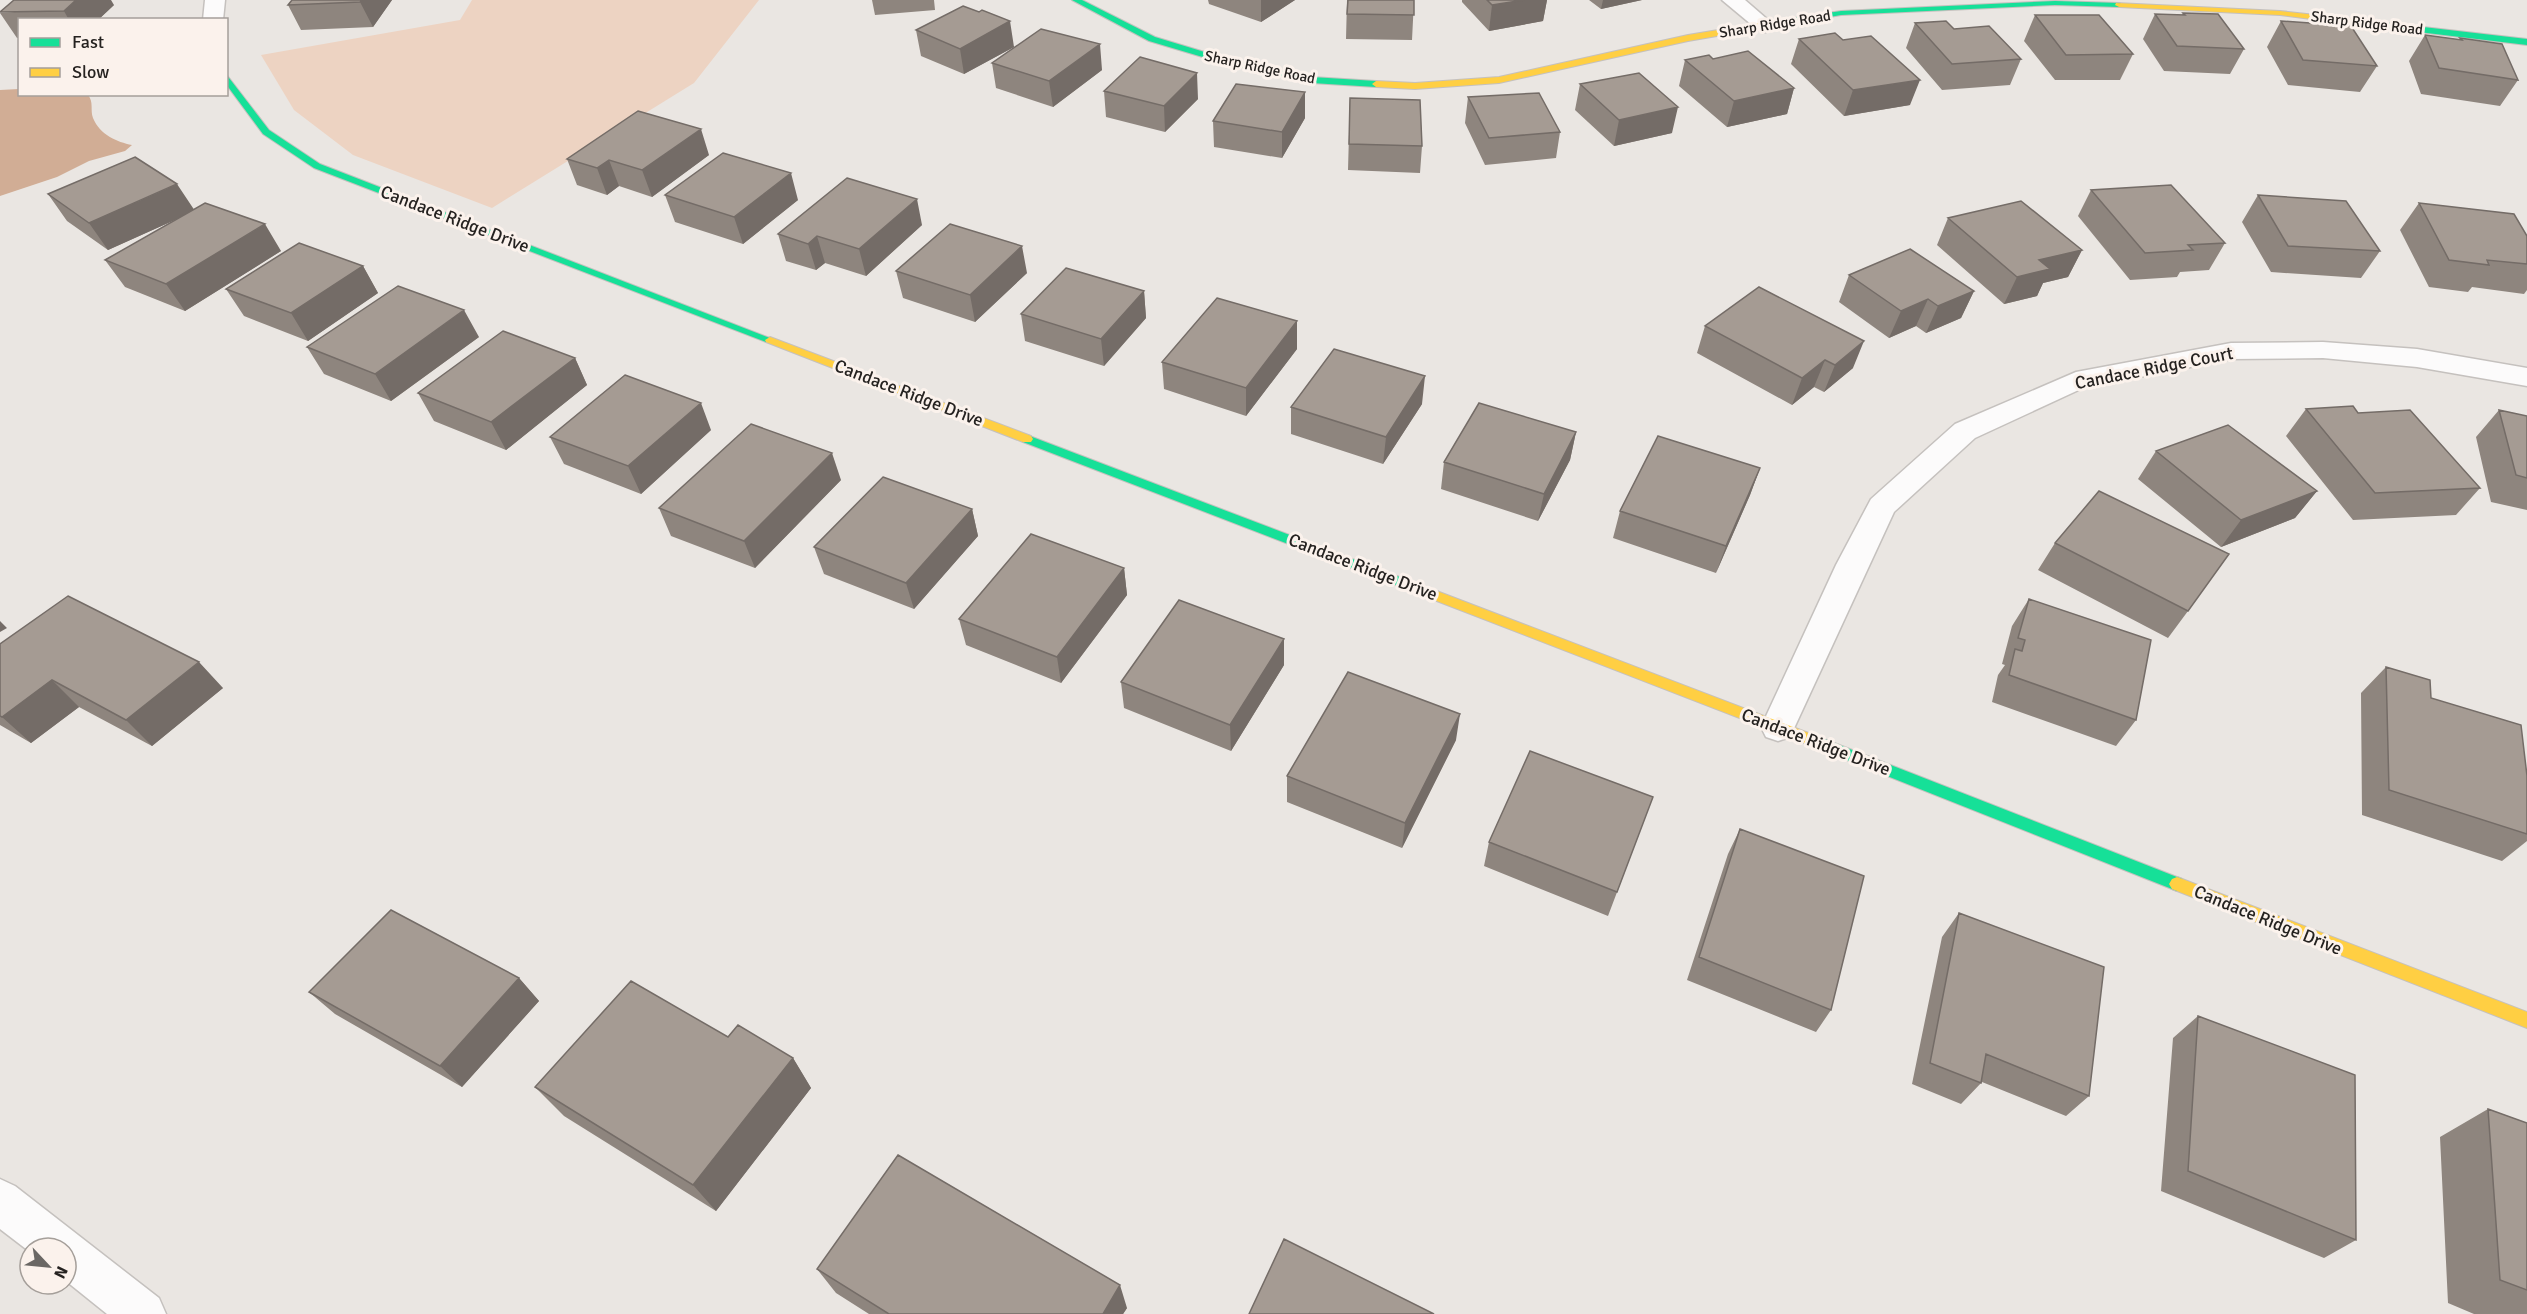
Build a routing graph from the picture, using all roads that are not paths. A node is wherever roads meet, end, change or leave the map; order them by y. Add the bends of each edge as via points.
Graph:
1 (215, 0) edge
2 (1076, 0) edge
3 (1731, 0) edge
4 (213, 18) edge
5 (1765, 26) junction
6 (2527, 42) edge
7 (228, 80) edge
8 (2527, 376) edge
9 (1778, 727) junction
10 (2527, 1020) edge
11 (0, 1201) edge
12 (45, 1236) edge
13 (78, 1263) edge
14 (143, 1314) edge

1 - 4 street
2 - 5 street, Sharp Ridge Road via 1152,39 1228,62 1312,80 1414,86 1499,80 1688,38
3 - 5 street
5 - 6 street, Sharp Ridge Road via 1841,13 2077,4 2280,13
7 - 9 street, Candace Ridge Drive via 266,132 317,166
8 - 9 street, Candace Ridge Court via 2417,358 2323,351 2231,351 2076,381 1965,431 1882,506
9 - 10 street, Candace Ridge Drive
11 - 12 street
13 - 14 street

